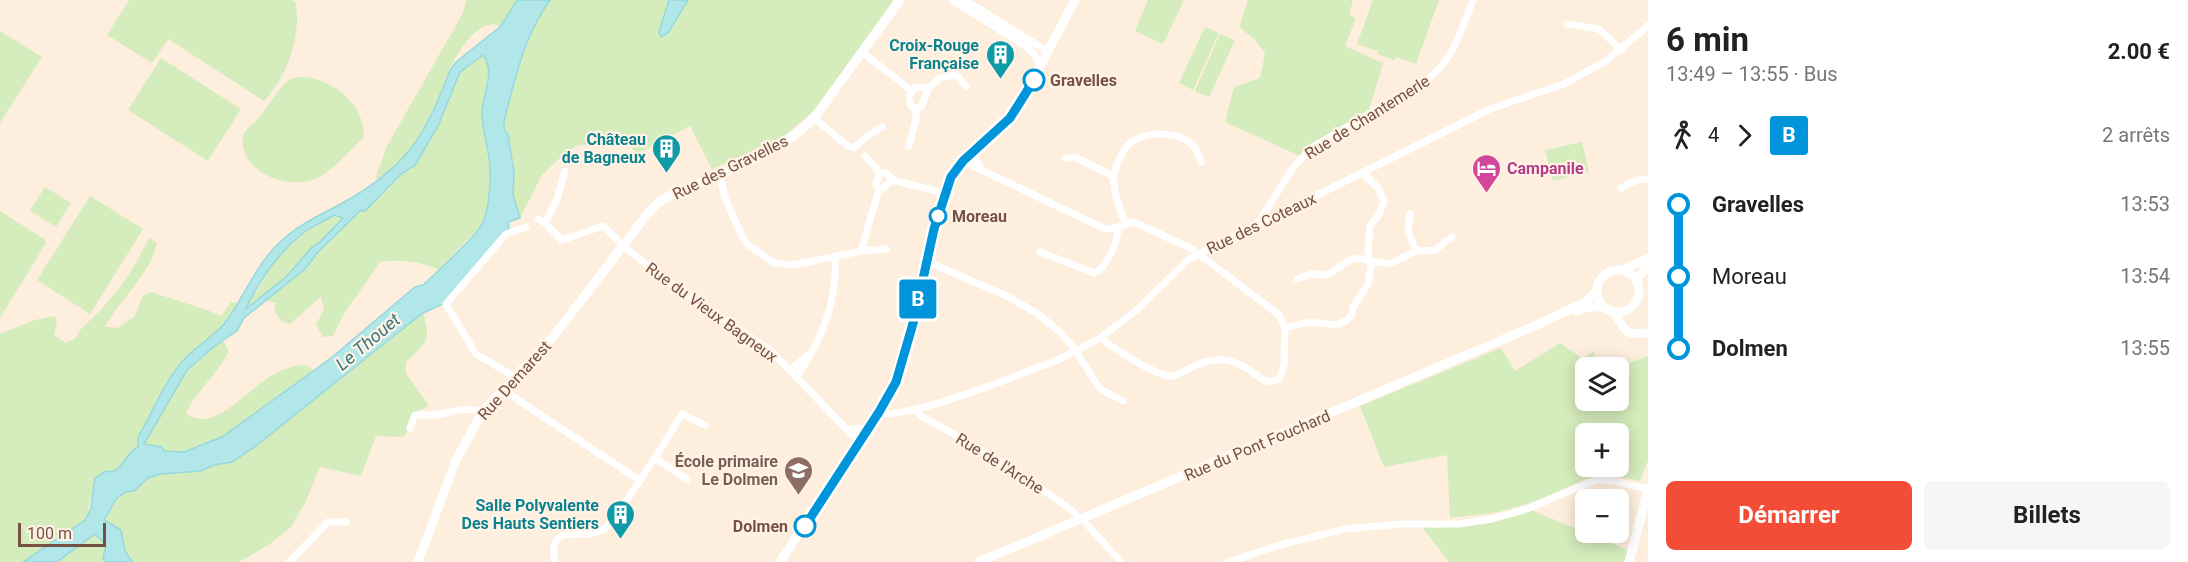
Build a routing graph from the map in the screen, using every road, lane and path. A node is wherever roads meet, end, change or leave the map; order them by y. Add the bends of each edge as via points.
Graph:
1 (900, 0) edge
2 (952, 0) edge
3 (965, 0) edge
4 (1075, 0) edge
5 (1473, 0) edge
6 (1567, 24) dead end
7 (1648, 27) edge
8 (1621, 50) junction
9 (862, 52) junction
10 (1045, 58) junction
11 (966, 86) dead end
12 (927, 89) junction
13 (912, 91) junction
14 (916, 109) junction
15 (814, 118) junction
16 (882, 127) dead end
17 (909, 146) dead end
18 (972, 154) junction
19 (865, 156) dead end
20 (1066, 158) dead end
21 (963, 161) junction
22 (1202, 162) dead end
23 (565, 171) dead end
24 (983, 171) junction
25 (880, 173) junction
26 (1363, 173) junction
27 (718, 174) junction
28 (1113, 176) junction
29 (1648, 179) edge
30 (892, 180) junction
31 (1622, 188) dead end
32 (879, 189) junction
33 (945, 193) junction
34 (1274, 200) junction
35 (1269, 207) junction
36 (1284, 213) junction
37 (1410, 214) dead end
38 (1272, 219) junction
39 (1125, 223) junction
40 (1256, 226) junction
41 (526, 227) dead end
42 (1118, 227) junction
43 (1452, 237) dead end
44 (1177, 243) junction
45 (624, 246) junction
46 (886, 249) dead end
47 (861, 251) junction
48 (1416, 251) junction
49 (1040, 252) dead end
50 (1198, 254) junction
51 (836, 257) junction
52 (1648, 258) edge
53 (1188, 259) junction
54 (1369, 260) junction
55 (926, 261) junction
56 (1648, 266) edge
57 (1622, 270) junction
58 (1297, 279) dead end
59 (1638, 283) junction
60 (1648, 290) edge
61 (1597, 291) junction
62 (1648, 299) edge
63 (1604, 307) junction
64 (1631, 308) junction
65 (1614, 312) junction
66 (1534, 326) junction
67 (1622, 327) junction
68 (1285, 328) junction
69 (1648, 333) edge
70 (1100, 338) junction
71 (1076, 351) junction
72 (811, 352) junction
73 (790, 369) junction
74 (797, 376) junction
75 (515, 377) junction
76 (503, 390) junction
77 (1123, 401) dead end
78 (916, 410) junction
79 (483, 411) junction
80 (879, 412) junction
81 (705, 424) dead end
82 (410, 428) dead end
83 (850, 430) junction
84 (867, 430) junction
85 (859, 442) junction
86 (655, 458) junction
87 (639, 480) junction
88 (688, 480) dead end
89 (1648, 489) edge
90 (1081, 520) junction
91 (346, 522) dead end
92 (288, 562) edge
93 (418, 562) edge
94 (555, 562) edge
95 (780, 562) edge
96 (980, 562) edge
97 (1121, 562) edge
98 (1228, 562) edge
99 (1629, 562) edge

1 - 9 street, Rue des Gravelles
2 - 10 street
3 - 10 street
4 - 10 street
5 - 34 street, Rue de Chantemerle via 1454,49 1440,69 1311,148 1293,168
6 - 8 street via 1599,29
7 - 8 street, Rue des Coteaux
8 - 26 street, Rue des Coteaux via 1564,84 1490,109
9 - 13 street
9 - 15 street, Rue des Gravelles
10 - 18 street via 1018,108
11 - 12 street via 956,75 940,78
12 - 13 street
12 - 14 street via 921,107
13 - 14 street via 909,101
14 - 17 street
15 - 16 street via 854,148
15 - 27 street, Rue des Gravelles via 786,141
18 - 21 street
18 - 24 street
19 - 25 street
20 - 28 street via 1076,157
21 - 24 street
21 - 33 street
22 - 28 street via 1194,146 1170,134 1161,134 1143,137 1129,145
23 - 45 street, Rue du Vieux Bagneux via 557,200 541,221 562,240 603,226
24 - 42 street via 1105,229
25 - 30 street via 887,173
25 - 32 street via 876,184
26 - 36 street, Rue des Coteaux
26 - 54 street via 1384,201 1370,226
27 - 45 street, Rue des Gravelles via 659,202
27 - 51 street via 732,216 748,245 758,253 783,265
28 - 39 street
29 - 31 street
30 - 32 street
30 - 33 street
32 - 47 street
33 - 55 street
34 - 35 street, Rue de Chantemerle
34 - 36 street via 1274,209
34 - 38 street, Rue de Chantemerle
35 - 38 street via 1268,217
35 - 40 street, Rue de Chantemerle
36 - 38 street, Rue des Coteaux
37 - 48 street via 1408,231
38 - 40 street, Rue des Coteaux
39 - 42 street
39 - 44 street via 1134,222
40 - 50 street, Rue des Coteaux
41 - 75 street via 506,234 446,304 476,354
42 - 49 street via 1118,239 1100,270 1094,273
43 - 48 street via 1435,250
44 - 50 street
44 - 53 street
45 - 73 street, Rue du Vieux Bagneux via 671,284 771,351
45 - 75 street, Rue Demarest via 553,337
46 - 47 street
47 - 51 street
48 - 54 street via 1389,264
50 - 53 street, Rue des Coteaux
50 - 68 street via 1274,310
51 - 72 street via 832,301
52 - 57 street
53 - 70 street, Rue des Coteaux via 1137,310
54 - 58 street via 1350,260 1327,275 1311,274
54 - 68 street via 1368,284 1347,320 1336,326 1309,322
55 - 71 street via 999,292 1038,314
55 - 80 street via 902,364
56 - 59 street
57 - 59 street
57 - 61 street via 1603,276
59 - 60 street
59 - 64 street via 1640,292
61 - 63 street
61 - 66 street, Rue du Pont Fouchard via 1585,302
62 - 64 street
63 - 65 street
63 - 66 street, Rue du Pont Fouchard via 1587,307
64 - 65 street
64 - 67 street
65 - 67 street
66 - 90 street, Rue du Pont Fouchard
67 - 69 street via 1632,334
68 - 70 street via 1283,375 1271,382 1234,361 1223,360 1202,363 1176,375 1162,375
70 - 71 street, Rue des Coteaux
71 - 77 street via 1100,389
71 - 78 street, Rue des Coteaux
72 - 73 street
72 - 74 street
73 - 74 street, Rue du Vieux Bagneux
74 - 83 street, Rue du Vieux Bagneux
75 - 76 street, Rue Demarest
76 - 79 street, Rue Demarest
76 - 87 street
78 - 80 street, Rue des Coteaux via 892,415
78 - 90 street, Rue de l'Arche via 1008,466
79 - 82 street via 464,408 436,416 415,415
79 - 93 street, Rue Demarest via 456,460
80 - 84 street
81 - 86 street via 682,414
83 - 84 street
83 - 85 street, Rue du Vieux Bagneux
84 - 85 street
85 - 95 street
86 - 87 street
86 - 88 street
87 - 94 street via 603,530 560,536 555,542
89 - 98 street via 1596,480 1492,519 1345,529
89 - 99 street
90 - 96 street, Rue du Pont Fouchard
90 - 97 street, Rue de l'Arche
91 - 92 street via 328,522

